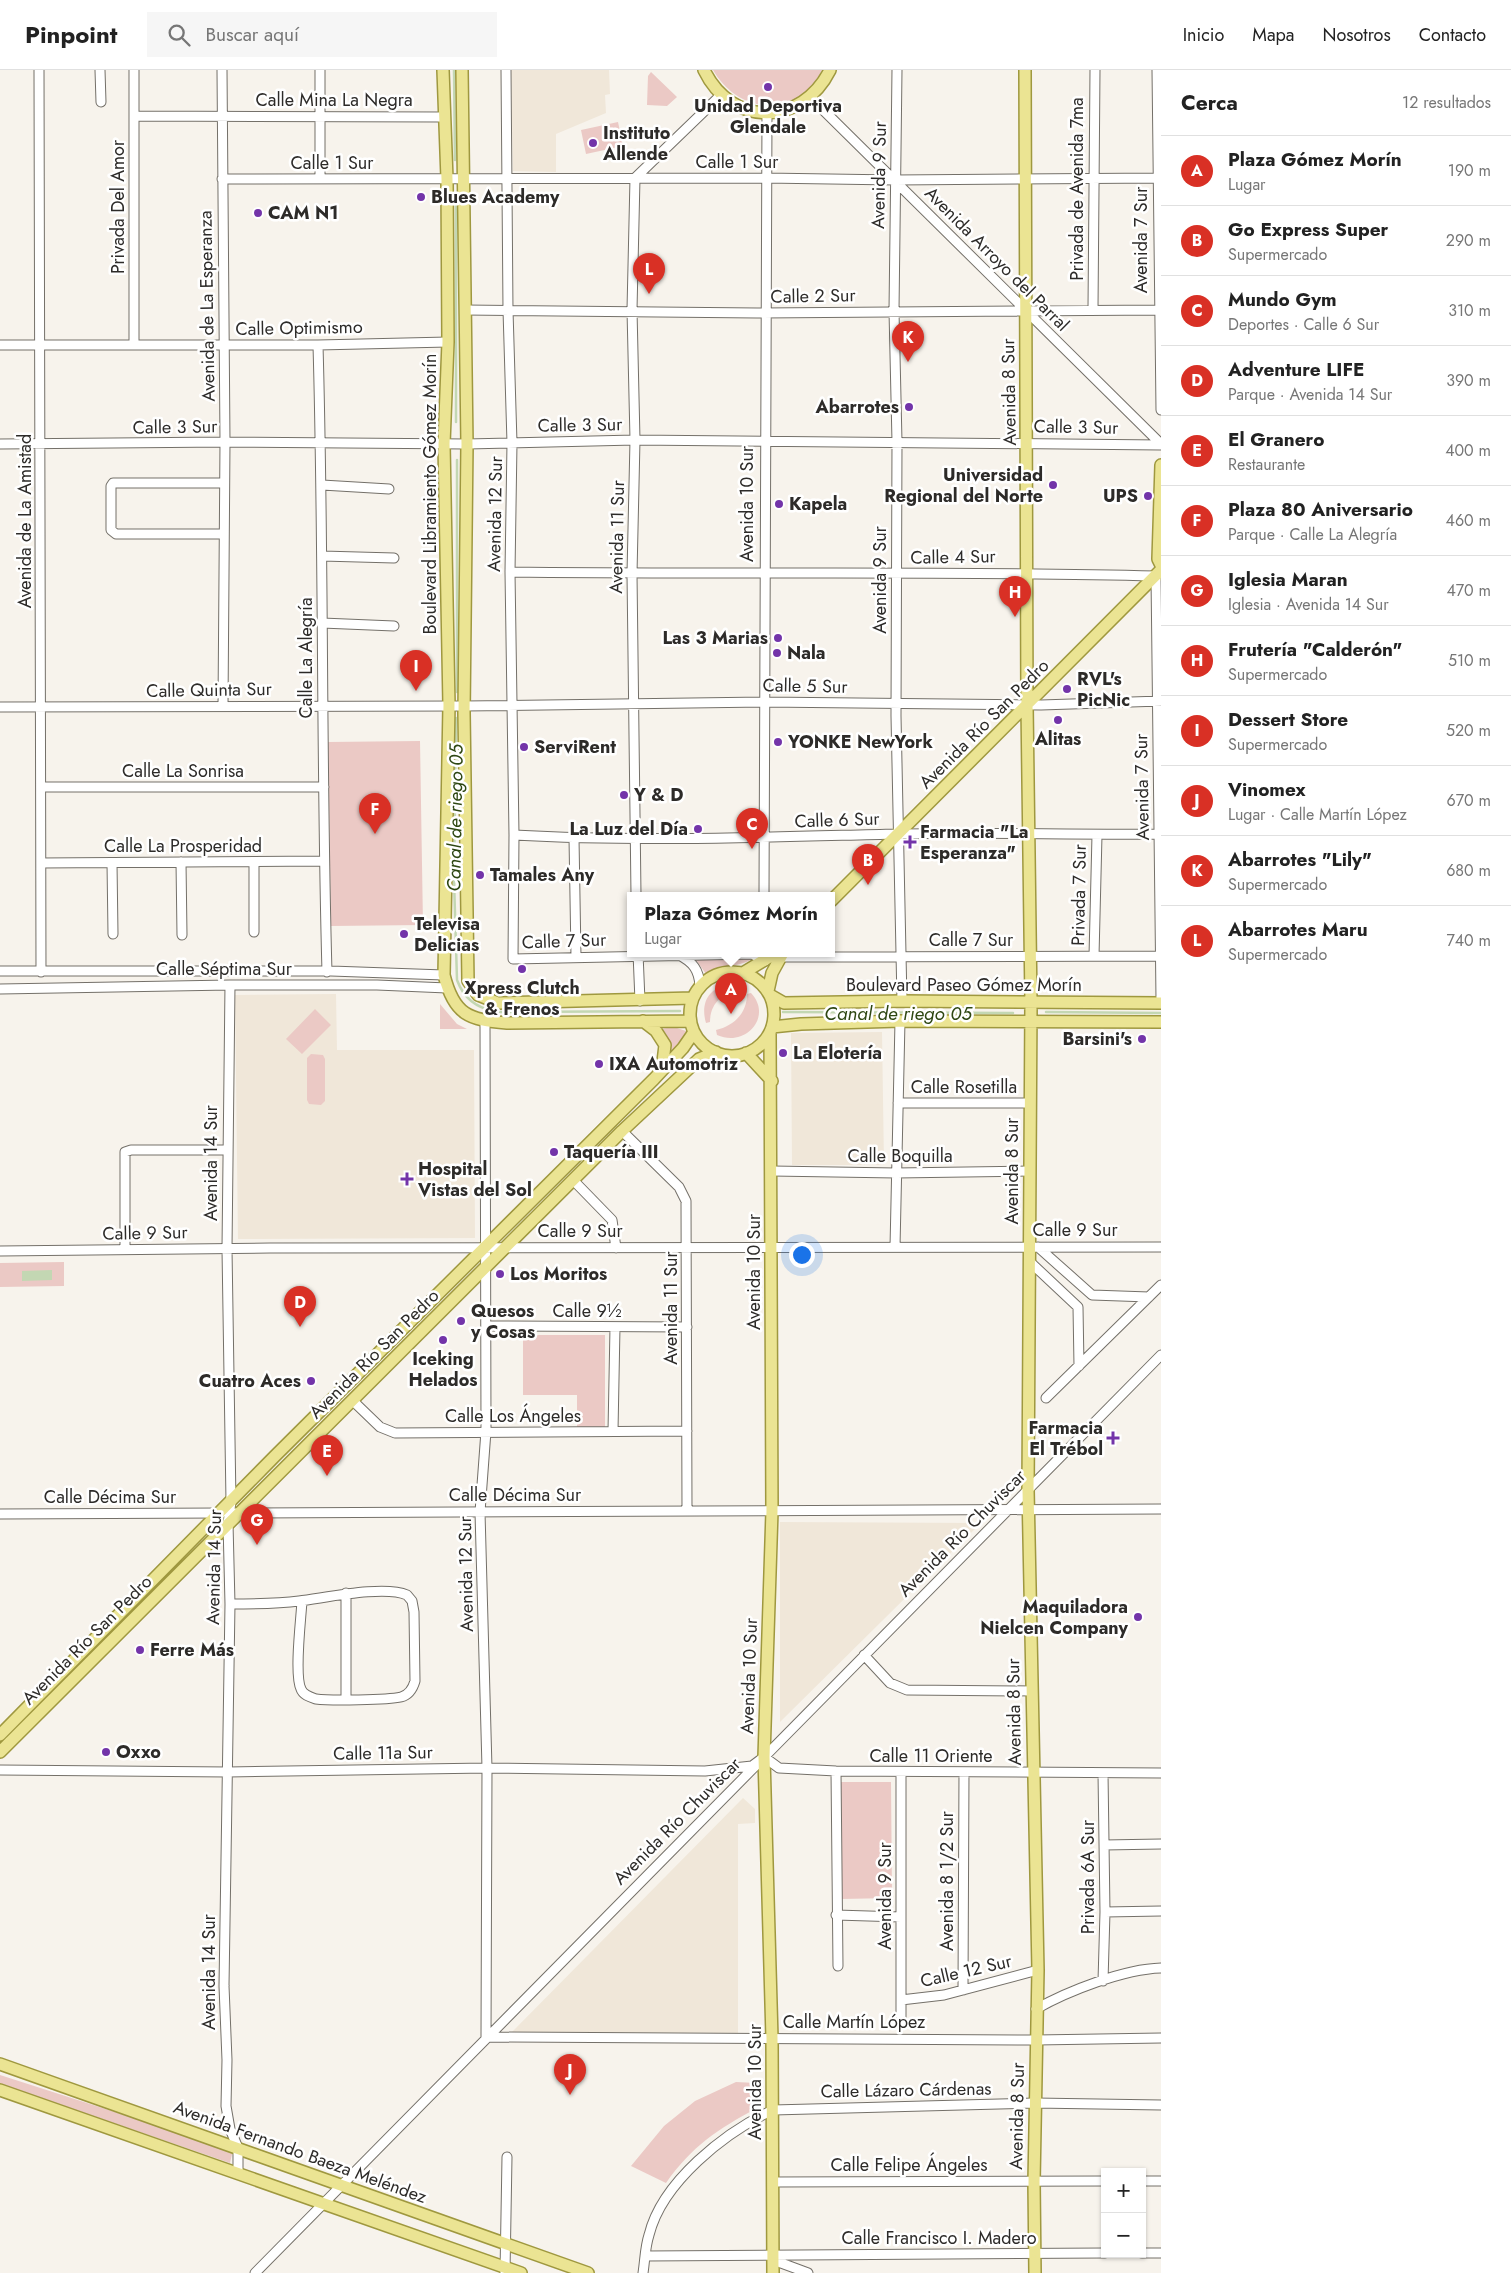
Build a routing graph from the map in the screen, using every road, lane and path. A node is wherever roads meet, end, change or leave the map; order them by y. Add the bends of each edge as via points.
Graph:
1 (39, 70) edge
2 (100, 70) edge
3 (134, 70) edge
4 (222, 70) edge
5 (320, 70) edge
6 (444, 70) edge
7 (462, 70) edge
8 (506, 70) edge
9 (704, 70) edge
10 (830, 70) edge
11 (897, 70) edge
12 (1025, 70) edge
13 (1094, 70) edge
14 (1157, 70) edge
15 (721, 95) junction
16 (811, 98) junction
17 (101, 102) dead end
18 (766, 113) junction
19 (135, 116) junction
20 (222, 116) junction
21 (320, 116) junction
22 (445, 116) junction
23 (635, 178) junction
24 (765, 178) junction
25 (1025, 178) junction
26 (1092, 178) junction
27 (1160, 178) edge
28 (222, 179) junction
29 (320, 179) junction
30 (447, 179) junction
31 (465, 179) junction
32 (507, 179) junction
33 (895, 180) junction
34 (1093, 309) junction
35 (465, 310) junction
36 (508, 310) junction
37 (632, 310) junction
38 (1026, 310) junction
39 (1160, 310) edge
40 (894, 311) junction
41 (767, 312) junction
42 (448, 342) junction
43 (134, 344) junction
44 (0, 345) edge
45 (224, 345) junction
46 (318, 345) junction
47 (40, 346) junction
48 (1161, 410) edge
49 (636, 440) junction
50 (225, 442) junction
51 (512, 442) junction
52 (765, 442) junction
53 (897, 442) junction
54 (1027, 442) junction
55 (322, 443) junction
56 (0, 444) edge
57 (41, 444) junction
58 (444, 444) junction
59 (467, 444) junction
60 (1161, 444) edge
61 (1161, 465) edge
62 (224, 483) junction
63 (322, 485) junction
64 (389, 489) dead end
65 (224, 534) junction
66 (322, 556) junction
67 (394, 558) dead end
68 (1161, 565) edge
69 (510, 572) junction
70 (1028, 572) junction
71 (765, 573) junction
72 (1158, 573) edge
73 (632, 574) junction
74 (895, 574) junction
75 (322, 624) junction
76 (394, 626) dead end
77 (1159, 701) edge
78 (765, 702) junction
79 (896, 703) junction
80 (512, 704) junction
81 (633, 704) junction
82 (322, 705) junction
83 (449, 705) junction
84 (1027, 705) junction
85 (223, 706) junction
86 (464, 706) junction
87 (0, 707) edge
88 (42, 709) junction
89 (1160, 770) edge
90 (42, 787) junction
91 (324, 787) junction
92 (898, 834) junction
93 (1161, 834) edge
94 (514, 835) junction
95 (1028, 835) junction
96 (1097, 835) junction
97 (574, 838) junction
98 (634, 838) junction
99 (766, 838) junction
100 (324, 861) junction
101 (181, 862) junction
102 (254, 862) junction
103 (42, 863) junction
104 (112, 863) junction
105 (636, 892) edge
106 (764, 892) edge
107 (835, 897) edge
108 (254, 932) dead end
109 (113, 934) dead end
110 (182, 935) dead end
111 (627, 955) edge
112 (835, 955) edge
113 (1030, 956) junction
114 (1094, 956) junction
115 (1161, 956) edge
116 (576, 957) junction
117 (638, 957) edge
118 (684, 957) edge
119 (764, 957) edge
120 (779, 957) edge
121 (902, 957) junction
122 (513, 959) joint
123 (0, 971) edge
124 (41, 972) junction
125 (327, 972) junction
126 (743, 973) junction
127 (444, 975) junction
128 (230, 985) junction
129 (700, 986) junction
130 (447, 988) junction
131 (0, 989) edge
132 (769, 993) junction
133 (692, 998) junction
134 (1161, 999) edge
135 (640, 1001) junction
136 (902, 1001) junction
137 (1032, 1003) junction
138 (1161, 1003) edge
139 (485, 1021) junction
140 (644, 1021) junction
141 (900, 1021) junction
142 (1032, 1022) junction
143 (1161, 1022) edge
144 (692, 1026) junction
145 (771, 1029) junction
146 (716, 1052) junction
147 (746, 1053) junction
148 (662, 1071) junction
149 (772, 1081) junction
150 (898, 1103) junction
151 (1029, 1103) junction
152 (622, 1131) junction
153 (228, 1150) junction
154 (772, 1171) junction
155 (1029, 1171) junction
156 (896, 1173) junction
157 (573, 1180) junction
158 (772, 1247) junction
159 (895, 1247) junction
160 (1033, 1247) junction
161 (1161, 1247) edge
162 (227, 1248) junction
163 (485, 1248) junction
164 (507, 1248) junction
165 (616, 1248) junction
166 (688, 1248) junction
167 (125, 1249) junction
168 (0, 1252) edge
169 (1029, 1261) junction
170 (486, 1269) junction
171 (1161, 1285) edge
172 (1149, 1298) junction
173 (486, 1326) junction
174 (615, 1327) junction
175 (687, 1327) junction
176 (1161, 1356) edge
177 (1079, 1366) junction
178 (1046, 1398) dead end
179 (352, 1400) junction
180 (613, 1431) junction
181 (687, 1431) junction
182 (486, 1432) junction
183 (1028, 1490) junction
184 (1010, 1508) junction
185 (1161, 1509) edge
186 (772, 1510) junction
187 (1030, 1510) junction
188 (687, 1511) junction
189 (480, 1512) junction
190 (227, 1513) junction
191 (242, 1513) junction
192 (0, 1514) edge
193 (346, 1593) junction
194 (302, 1601) junction
195 (230, 1604) junction
196 (864, 1655) junction
197 (1032, 1691) junction
198 (346, 1699) junction
199 (0, 1736) edge
200 (0, 1752) edge
201 (764, 1757) junction
202 (486, 1768) junction
203 (0, 1770) edge
204 (836, 1771) junction
205 (228, 1772) junction
206 (901, 1772) junction
207 (964, 1772) junction
208 (1033, 1772) junction
209 (1103, 1773) junction
210 (1161, 1773) edge
211 (1161, 1844) edge
212 (1104, 1845) junction
213 (1161, 1911) edge
214 (1105, 1912) junction
215 (836, 1915) junction
216 (901, 1917) junction
217 (838, 1966) dead end
218 (1161, 1968) edge
219 (1038, 1970) junction
220 (1103, 1981) junction
221 (963, 1990) junction
222 (901, 2000) junction
223 (1036, 2009) junction
224 (901, 2021) dead end
225 (486, 2037) junction
226 (772, 2038) junction
227 (1161, 2038) edge
228 (1036, 2040) junction
229 (0, 2064) edge
230 (0, 2090) edge
231 (1035, 2104) junction
232 (1161, 2105) edge
233 (772, 2110) junction
234 (238, 2148) junction
235 (507, 2157) dead end
236 (238, 2174) junction
237 (1101, 2181) edge
238 (1146, 2181) edge
239 (1161, 2181) edge
240 (772, 2182) junction
241 (1034, 2182) junction
242 (340, 2184) junction
243 (322, 2203) junction
244 (504, 2244) junction
245 (1146, 2252) edge
246 (1161, 2252) edge
247 (1101, 2253) edge
248 (1034, 2255) junction
249 (645, 2256) junction
250 (773, 2257) junction
251 (505, 2270) edge
252 (255, 2273) edge
253 (521, 2273) edge
254 (588, 2273) edge
255 (643, 2273) edge
256 (773, 2273) edge
257 (808, 2273) edge
258 (1035, 2273) edge

1 - 47 street, Avenida de La Amistad
2 - 17 street
3 - 19 street, Privada Del Amor
4 - 20 street, Avenida de La Esperanza
5 - 21 street
6 - 22 main road, Boulevard Libramiento Gómez Morín
7 - 31 main road, Boulevard Libramiento Gómez Morín
8 - 32 street, Avenida 12 Sur
9 - 15 main road
10 - 16 main road
11 - 33 street, Avenida 9 Sur
12 - 25 main road, Avenida 8 Sur
13 - 26 street, Privada de Avenida 7ma
14 - 27 street, Avenida 7 Sur
15 - 18 main road via 735,105
15 - 23 street
16 - 18 main road via 790,109
16 - 33 street, Avenida Arroyo del Parral
18 - 24 street, Avenida 10 Sur
19 - 20 street, Calle Mina La Negra
19 - 43 street, Privada Del Amor
20 - 21 street, Calle Mina La Negra
20 - 28 street, Avenida de La Esperanza
21 - 22 street, Calle Mina La Negra
21 - 29 street
22 - 30 main road, Boulevard Libramiento Gómez Morín
23 - 24 street, Calle 1 Sur
23 - 32 street, Calle 1 Sur
23 - 37 street, Avenida 11 Sur
24 - 33 street, Calle 1 Sur
24 - 41 street, Avenida 10 Sur
25 - 26 street, Calle 1 Sur
25 - 33 street, Calle 1 Sur
25 - 38 main road, Avenida 8 Sur
26 - 27 street, Calle 1 Sur
26 - 34 street, Privada de Avenida 7ma
27 - 39 street, Avenida 7 Sur
28 - 29 street, Calle 1 Sur
28 - 45 street, Avenida de La Esperanza
29 - 30 street, Calle 1 Sur
30 - 31 street, Calle 1 Sur
30 - 42 main road, Boulevard Libramiento Gómez Morín
31 - 32 street, Calle 1 Sur
31 - 35 main road, Boulevard Libramiento Gómez Morín
32 - 36 street, Avenida 12 Sur
33 - 38 street, Avenida Arroyo del Parral
33 - 40 street, Avenida 9 Sur
34 - 38 street, Calle 2 Sur
34 - 39 street, Calle 2 Sur
35 - 36 street, Calle 2 Sur
35 - 59 main road, Boulevard Libramiento Gómez Morín
36 - 37 street, Calle 2 Sur
36 - 51 street, Avenida 12 Sur
37 - 41 street, Calle 2 Sur
37 - 49 street, Avenida 11 Sur
38 - 40 street, Calle 2 Sur
38 - 54 main road, Avenida 8 Sur
38 - 60 street, Avenida Arroyo del Parral
39 - 48 street, Avenida 7 Sur
40 - 41 street, Calle 2 Sur
40 - 53 street, Avenida 9 Sur
41 - 52 street, Avenida 10 Sur
42 - 46 street, Calle Optimismo
42 - 58 main road, Boulevard Libramiento Gómez Morín
43 - 45 street, Calle Optimismo
43 - 47 street, Calle Optimismo
44 - 47 street, Calle Optimismo
45 - 46 street, Calle Optimismo
45 - 50 street, Avenida de La Esperanza
46 - 55 street, Calle La Alegría
47 - 57 street, Avenida de La Amistad
49 - 51 street, Calle 3 Sur
49 - 52 street, Calle 3 Sur
49 - 73 street, Avenida 11 Sur
50 - 55 street, Calle 3 Sur
50 - 57 street, Calle 3 Sur
50 - 62 street, Avenida de La Esperanza
51 - 59 street, Calle 3 Sur
51 - 69 street, Avenida 12 Sur
52 - 53 street, Calle 3 Sur
52 - 71 street, Avenida 10 Sur
53 - 54 street, Calle 3 Sur
53 - 74 street, Avenida 9 Sur
54 - 60 street, Calle 3 Sur
54 - 70 main road, Avenida 8 Sur
55 - 58 street, Calle 3 Sur
55 - 63 street, Calle La Alegría
56 - 57 street, Calle 3 Sur
57 - 88 street, Avenida de La Amistad
58 - 59 street, Calle 3 Sur
58 - 83 main road, Boulevard Libramiento Gómez Morín
59 - 86 main road, Boulevard Libramiento Gómez Morín
61 - 68 main road via 1158,559
62 - 65 street, Avenida de La Esperanza
62 - 65 street via 115,483 111,486 111,530 116,534
63 - 64 street
63 - 66 street, Calle La Alegría
65 - 85 street, Avenida de La Esperanza
66 - 67 street
66 - 75 street, Calle La Alegría
69 - 73 street, Calle 4 Sur
69 - 80 street, Avenida 12 Sur
70 - 72 street, Calle 4 Sur
70 - 74 street, Calle 4 Sur
70 - 84 main road, Avenida 8 Sur
71 - 73 street, Calle 4 Sur
71 - 74 street, Calle 4 Sur
71 - 78 street, Avenida 10 Sur
72 - 77 street, Avenida 7 Sur
72 - 84 main road, Avenida Río San Pedro
73 - 81 street, Avenida 11 Sur
74 - 79 street, Avenida 9 Sur
75 - 76 street
75 - 82 street, Calle La Alegría
77 - 84 street, Calle 5 Sur
77 - 89 street, Avenida 7 Sur
78 - 79 street, Calle 5 Sur
78 - 81 street, Calle 5 Sur
78 - 99 street, Avenida 10 Sur
79 - 84 street, Calle 5 Sur
79 - 92 street, Avenida 9 Sur
80 - 81 street, Calle 5 Sur
80 - 86 street, Calle 5 Sur
80 - 94 street, Avenida 12 Sur
81 - 98 street, Avenida 11 Sur
82 - 83 street, Calle Quinta Sur
82 - 85 street, Calle Quinta Sur
82 - 91 street, Calle La Alegría
83 - 86 street, Calle 5 Sur
83 - 127 main road, Boulevard Libramiento Gómez Morín
84 - 92 main road, Avenida Río San Pedro
84 - 95 main road, Avenida 8 Sur
85 - 88 street, Calle Quinta Sur
86 - 135 main road, Boulevard Libramiento Gómez Morín via 468,982 486,1000 498,1003
87 - 88 street, Calle Quinta Sur
88 - 90 street, Avenida de La Amistad
89 - 93 street, Avenida 7 Sur
90 - 91 street, Calle La Sonrisa
90 - 103 street, Avenida de La Amistad
91 - 100 street, Calle La Alegría
92 - 95 street, Calle 6 Sur
92 - 99 street, Calle 6 Sur
92 - 107 main road, Avenida Río San Pedro
92 - 121 street, Avenida 9 Sur
93 - 96 street, Calle 6 Sur
93 - 115 street, Avenida 7 Sur
94 - 97 street, Calle 6 Sur
94 - 122 street, Avenida 12 Sur
95 - 96 street, Calle 6 Sur
95 - 113 main road, Avenida 8 Sur
96 - 114 street, Privada 7 Sur
97 - 98 street, Calle 6 Sur
97 - 116 street
98 - 99 street, Calle 6 Sur
98 - 105 street, Avenida 11 Sur
99 - 106 street, Avenida 10 Sur
100 - 102 street, Calle La Prosperidad
100 - 125 street, Calle La Alegría
101 - 102 street, Calle La Prosperidad
101 - 104 street, Calle La Prosperidad
101 - 110 street
102 - 108 street
103 - 104 street, Calle La Prosperidad
103 - 124 street, Avenida de La Amistad
104 - 109 street
111 - 116 street, Calle 7 Sur
112 - 121 street, Calle 7 Sur
113 - 114 street, Calle 7 Sur
113 - 121 street, Calle 7 Sur
113 - 137 main road, Avenida 8 Sur
114 - 115 street, Calle 7 Sur
115 - 134 street, Avenida 7 Sur
116 - 122 street, Calle 7 Sur
117 - 135 street
118 - 129 street via 694,964
119 - 126 main road
120 - 132 main road
121 - 136 street, Avenida 9 Sur
123 - 124 street, Calle Séptima Sur
124 - 125 street, Calle Séptima Sur
125 - 127 street, Calle Séptima Sur
126 - 129 main road via 719,973
126 - 132 main road via 761,983
127 - 130 main road, Boulevard Libramiento Gómez Morín
128 - 130 street, Calle Séptima Sur
128 - 131 street, Calle Séptima Sur
128 - 153 street, Avenida 14 Sur
129 - 133 main road
130 - 139 main road, Boulevard Libramiento Gómez Morín via 464,1014
132 - 136 main road, Boulevard Paseo Gómez Morín via 784,1003
132 - 145 main road via 773,1005
133 - 135 main road, Boulevard Libramiento Gómez Morín
133 - 144 main road
136 - 137 main road, Boulevard Paseo Gómez Morín
137 - 138 main road, Boulevard Paseo Gómez Morín
137 - 142 main road, Avenida 8 Sur
139 - 140 main road, Boulevard Libramiento Gómez Morín
139 - 163 street, Avenida 12 Sur
140 - 144 main road, Boulevard Libramiento Gómez Morín
140 - 148 main road via 665,1045
141 - 142 main road, Boulevard Paseo Gómez Morín
141 - 145 main road, Boulevard Paseo Gómez Morín via 801,1024
141 - 150 street
142 - 143 main road, Boulevard Paseo Gómez Morín
142 - 151 main road, Avenida 8 Sur
144 - 146 main road via 700,1041
144 - 148 main road, Avenida Río San Pedro via 683,1048
145 - 147 main road via 764,1041
145 - 149 main road, Avenida 10 Sur
146 - 147 main road via 726,1055
146 - 152 main road, Avenida Río San Pedro via 699,1059
147 - 149 main road
148 - 163 main road, Avenida Río San Pedro
149 - 154 main road, Avenida 10 Sur
150 - 151 street, Calle Rosetilla
150 - 156 street
151 - 155 main road, Avenida 8 Sur
152 - 157 main road, Avenida Río San Pedro
152 - 166 street, Avenida 11 Sur via 683,1192
153 - 162 street, Avenida 14 Sur
153 - 167 street via 125,1152
154 - 156 street, Calle Boquilla
154 - 158 main road, Avenida 10 Sur
155 - 156 street, Calle Boquilla
155 - 160 main road, Avenida 8 Sur
156 - 159 street
157 - 164 main road, Avenida Río San Pedro
157 - 165 street via 612,1220
158 - 159 street, Calle 9 Sur
158 - 166 street, Calle 9 Sur
158 - 186 main road, Avenida 10 Sur
159 - 160 street, Calle 9 Sur
160 - 161 street, Calle 9 Sur
160 - 169 main road, Avenida 8 Sur
160 - 172 street via 1092,1295
162 - 163 street, Calle 9 Sur
162 - 167 street, Calle 9 Sur
162 - 190 street, Avenida 14 Sur
163 - 164 street, Calle 9 Sur
163 - 170 street, Avenida 12 Sur
163 - 190 main road, Avenida Río San Pedro
164 - 165 street, Calle 9 Sur
164 - 170 main road, Avenida Río San Pedro
165 - 166 street, Calle 9 Sur
166 - 175 street, Avenida 11 Sur
167 - 168 street, Calle 9 Sur
169 - 177 street via 1078,1307
169 - 183 main road, Avenida 8 Sur
170 - 173 street, Avenida 12 Sur
170 - 179 main road, Avenida Río San Pedro
171 - 172 street
172 - 177 street
173 - 174 street, Calle 9½
173 - 182 street, Avenida 12 Sur
174 - 175 street, Calle 9½
174 - 180 street
175 - 181 street, Avenida 11 Sur
176 - 183 street, Avenida Río Chuviscar
177 - 178 street
179 - 182 street, Calle Los Ángeles via 390,1433
179 - 191 main road, Avenida Río San Pedro
180 - 181 street, Calle Los Ángeles
180 - 182 street, Calle Los Ángeles
181 - 188 street, Avenida 11 Sur
182 - 189 street, Avenida 12 Sur
183 - 184 street, Avenida Río Chuviscar
183 - 187 main road, Avenida 8 Sur
184 - 186 street, Calle Décima Sur
184 - 187 street, Calle Décima Sur
184 - 196 street, Avenida Río Chuviscar
185 - 187 street, Calle Décima Sur
186 - 188 street, Calle Décima Sur
186 - 201 main road, Avenida 10 Sur
187 - 197 main road, Avenida 8 Sur
188 - 189 street, Calle Décima Sur
189 - 191 street, Calle Décima Sur
189 - 202 street, Avenida 12 Sur
190 - 191 main road, Avenida Río San Pedro
190 - 192 street, Calle Décima Sur
190 - 195 street, Avenida 14 Sur
190 - 199 main road, Avenida Río San Pedro
190 - 200 main road, Avenida Río San Pedro
193 - 194 street
193 - 198 street
193 - 198 street via 394,1592 410,1597 414,1612 415,1680 411,1691 402,1697
194 - 195 street
194 - 198 street via 301,1689 314,1698
195 - 205 street, Avenida 14 Sur
196 - 197 street via 890,1683 907,1690
196 - 201 street, Avenida Río Chuviscar
197 - 208 main road, Avenida 8 Sur
201 - 202 street, Calle 11a Sur via 752,1766 705,1771
201 - 204 street, Calle 11 Oriente via 779,1768
201 - 225 street, Avenida Río Chuviscar
201 - 226 main road, Avenida 10 Sur
202 - 205 street, Calle 11a Sur
202 - 225 street, Avenida 12 Sur
203 - 205 street, Calle 11a Sur
204 - 206 street, Calle 11 Oriente
204 - 215 street
205 - 234 street, Avenida 14 Sur via 224,1940 226,2106
206 - 207 street, Calle 11 Oriente
206 - 216 street, Avenida 9 Sur
207 - 208 street, Calle 11 Oriente
207 - 221 street, Avenida 8 1/2 Sur
208 - 209 street, Calle 11 Oriente
208 - 219 main road, Avenida 8 Sur
209 - 210 street, Calle 11 Oriente
209 - 212 street, Privada 6A Sur
211 - 212 street
212 - 214 street, Privada 6A Sur
213 - 214 street
214 - 220 street, Privada 6A Sur
215 - 216 street
215 - 217 street
216 - 222 street, Avenida 9 Sur
218 - 220 street
219 - 221 street, Calle 12 Sur
219 - 223 main road, Avenida 8 Sur
220 - 223 street via 1058,1996
221 - 222 street, Calle 12 Sur
222 - 224 street, Avenida 9 Sur
223 - 228 main road, Avenida 8 Sur
225 - 226 street, Calle Martín López
225 - 242 street, Avenida Río Chuviscar
226 - 228 street, Calle Martín López
226 - 233 main road, Avenida 10 Sur
227 - 228 street, Calle Martín López
228 - 231 main road, Avenida 8 Sur
229 - 234 main road, Avenida Fernando Baeza Meléndez
230 - 236 main road
231 - 232 street, Calle Lázaro Cárdenas
231 - 233 street, Calle Lázaro Cárdenas
231 - 241 main road, Avenida 8 Sur
233 - 240 main road, Avenida 10 Sur
233 - 249 street via 733,2132 694,2165 660,2209 649,2234
234 - 236 street
234 - 242 main road, Avenida Fernando Baeza Meléndez
235 - 244 street
236 - 243 main road
237 - 241 street, Calle Felipe Ángeles
238 - 239 street
240 - 241 street, Calle Felipe Ángeles
240 - 250 main road, Avenida 10 Sur
241 - 248 main road, Avenida 8 Sur
242 - 243 street, Avenida Río Chuviscar
242 - 244 main road, Avenida Fernando Baeza Meléndez
243 - 251 main road
243 - 252 street, Avenida Río Chuviscar
244 - 251 street
244 - 254 main road, Avenida Fernando Baeza Meléndez
245 - 246 street
247 - 248 street, Calle Francisco I. Madero
248 - 250 street, Calle Francisco I. Madero
248 - 258 main road, Avenida 8 Sur
249 - 250 street, Calle Francisco I. Madero
249 - 255 street
250 - 256 main road, Avenida 10 Sur
250 - 257 street
251 - 253 main road

